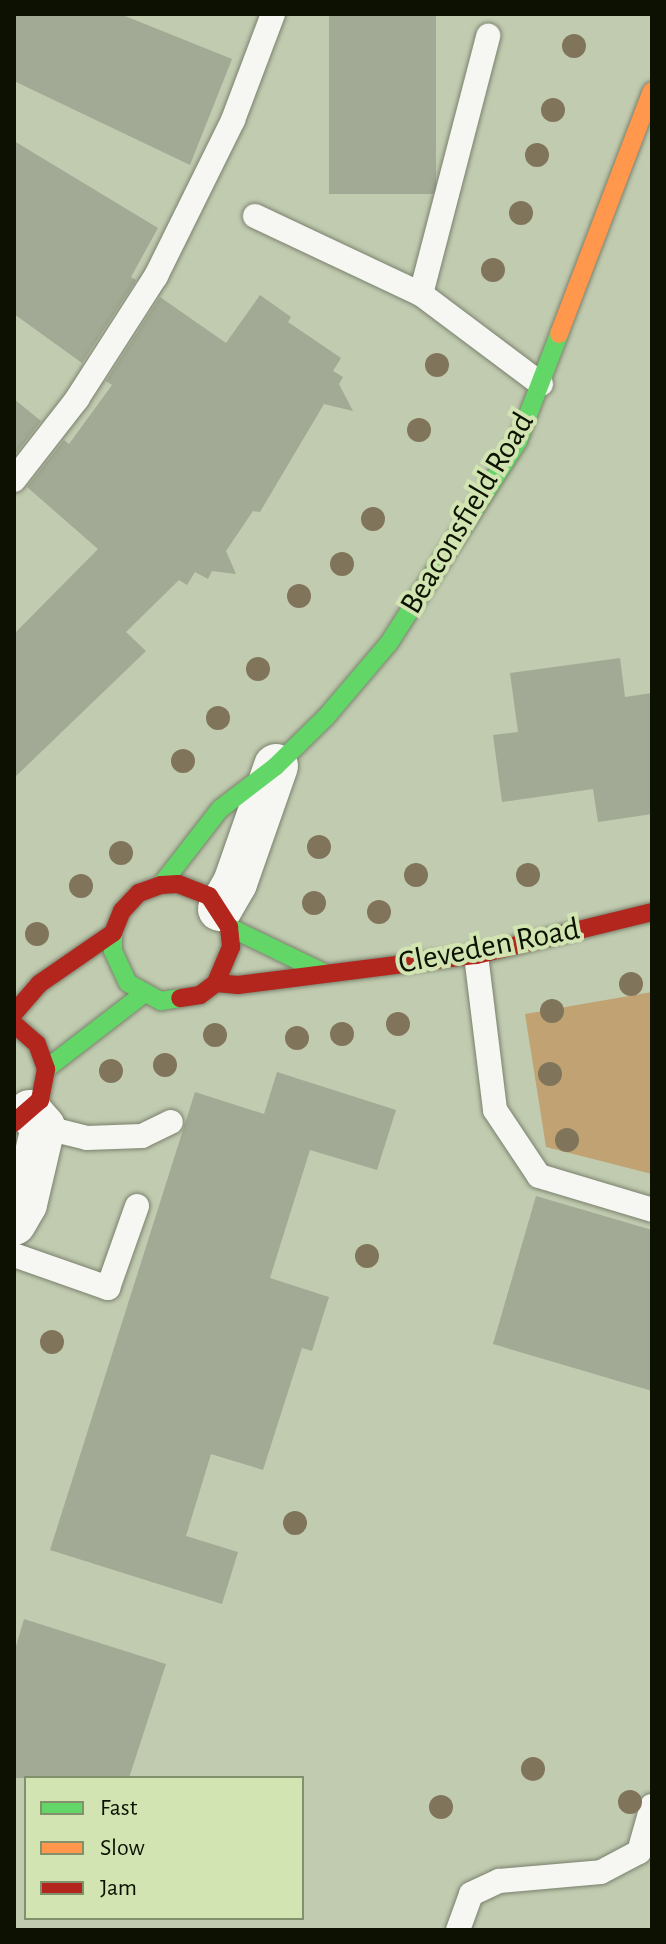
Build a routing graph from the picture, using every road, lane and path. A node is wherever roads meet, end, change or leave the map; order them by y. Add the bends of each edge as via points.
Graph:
1 (273, 14) edge
2 (488, 36) dead end
3 (652, 91) edge
4 (255, 216) dead end
5 (421, 294) junction
6 (541, 384) junction
7 (14, 480) edge
8 (276, 766) junction
9 (161, 885) junction
10 (652, 912) edge
11 (225, 918) junction
12 (113, 933) junction
13 (476, 955) junction
14 (324, 973) junction
15 (216, 983) junction
16 (142, 995) junction
17 (14, 1013) edge
18 (14, 1024) edge
19 (46, 1069) junction
20 (29, 1121) edge
21 (171, 1122) dead end
22 (137, 1206) dead end
23 (652, 1210) edge
24 (14, 1223) edge
25 (14, 1255) edge
26 (652, 1806) edge
27 (458, 1930) edge

1 - 7 lane via 233,120 156,276 77,399
2 - 5 lane
3 - 6 street, Beaconsfield Road
4 - 5 lane
5 - 6 lane
6 - 8 street, Beaconsfield Road via 518,441 389,643
8 - 9 street, Beaconsfield Road via 220,809
8 - 11 street, Beaconsfield Road
9 - 11 street via 195,888
9 - 12 street via 139,893 122,911
10 - 13 street, Cleveden Road
11 - 14 street
11 - 15 street via 231,947
12 - 16 street via 118,969
12 - 17 street via 39,984
13 - 14 street, Cleveden Road
13 - 23 lane via 495,1110 539,1176
14 - 15 street, Cleveden Road
15 - 16 street, Cleveden Road via 181,1001
16 - 19 street
18 - 19 street via 37,1044
19 - 20 street via 46,1085
20 - 21 lane via 87,1138 142,1136
20 - 24 street via 25,1204
22 - 25 lane via 108,1288
26 - 27 lane via 639,1852 601,1872 499,1881 471,1894

